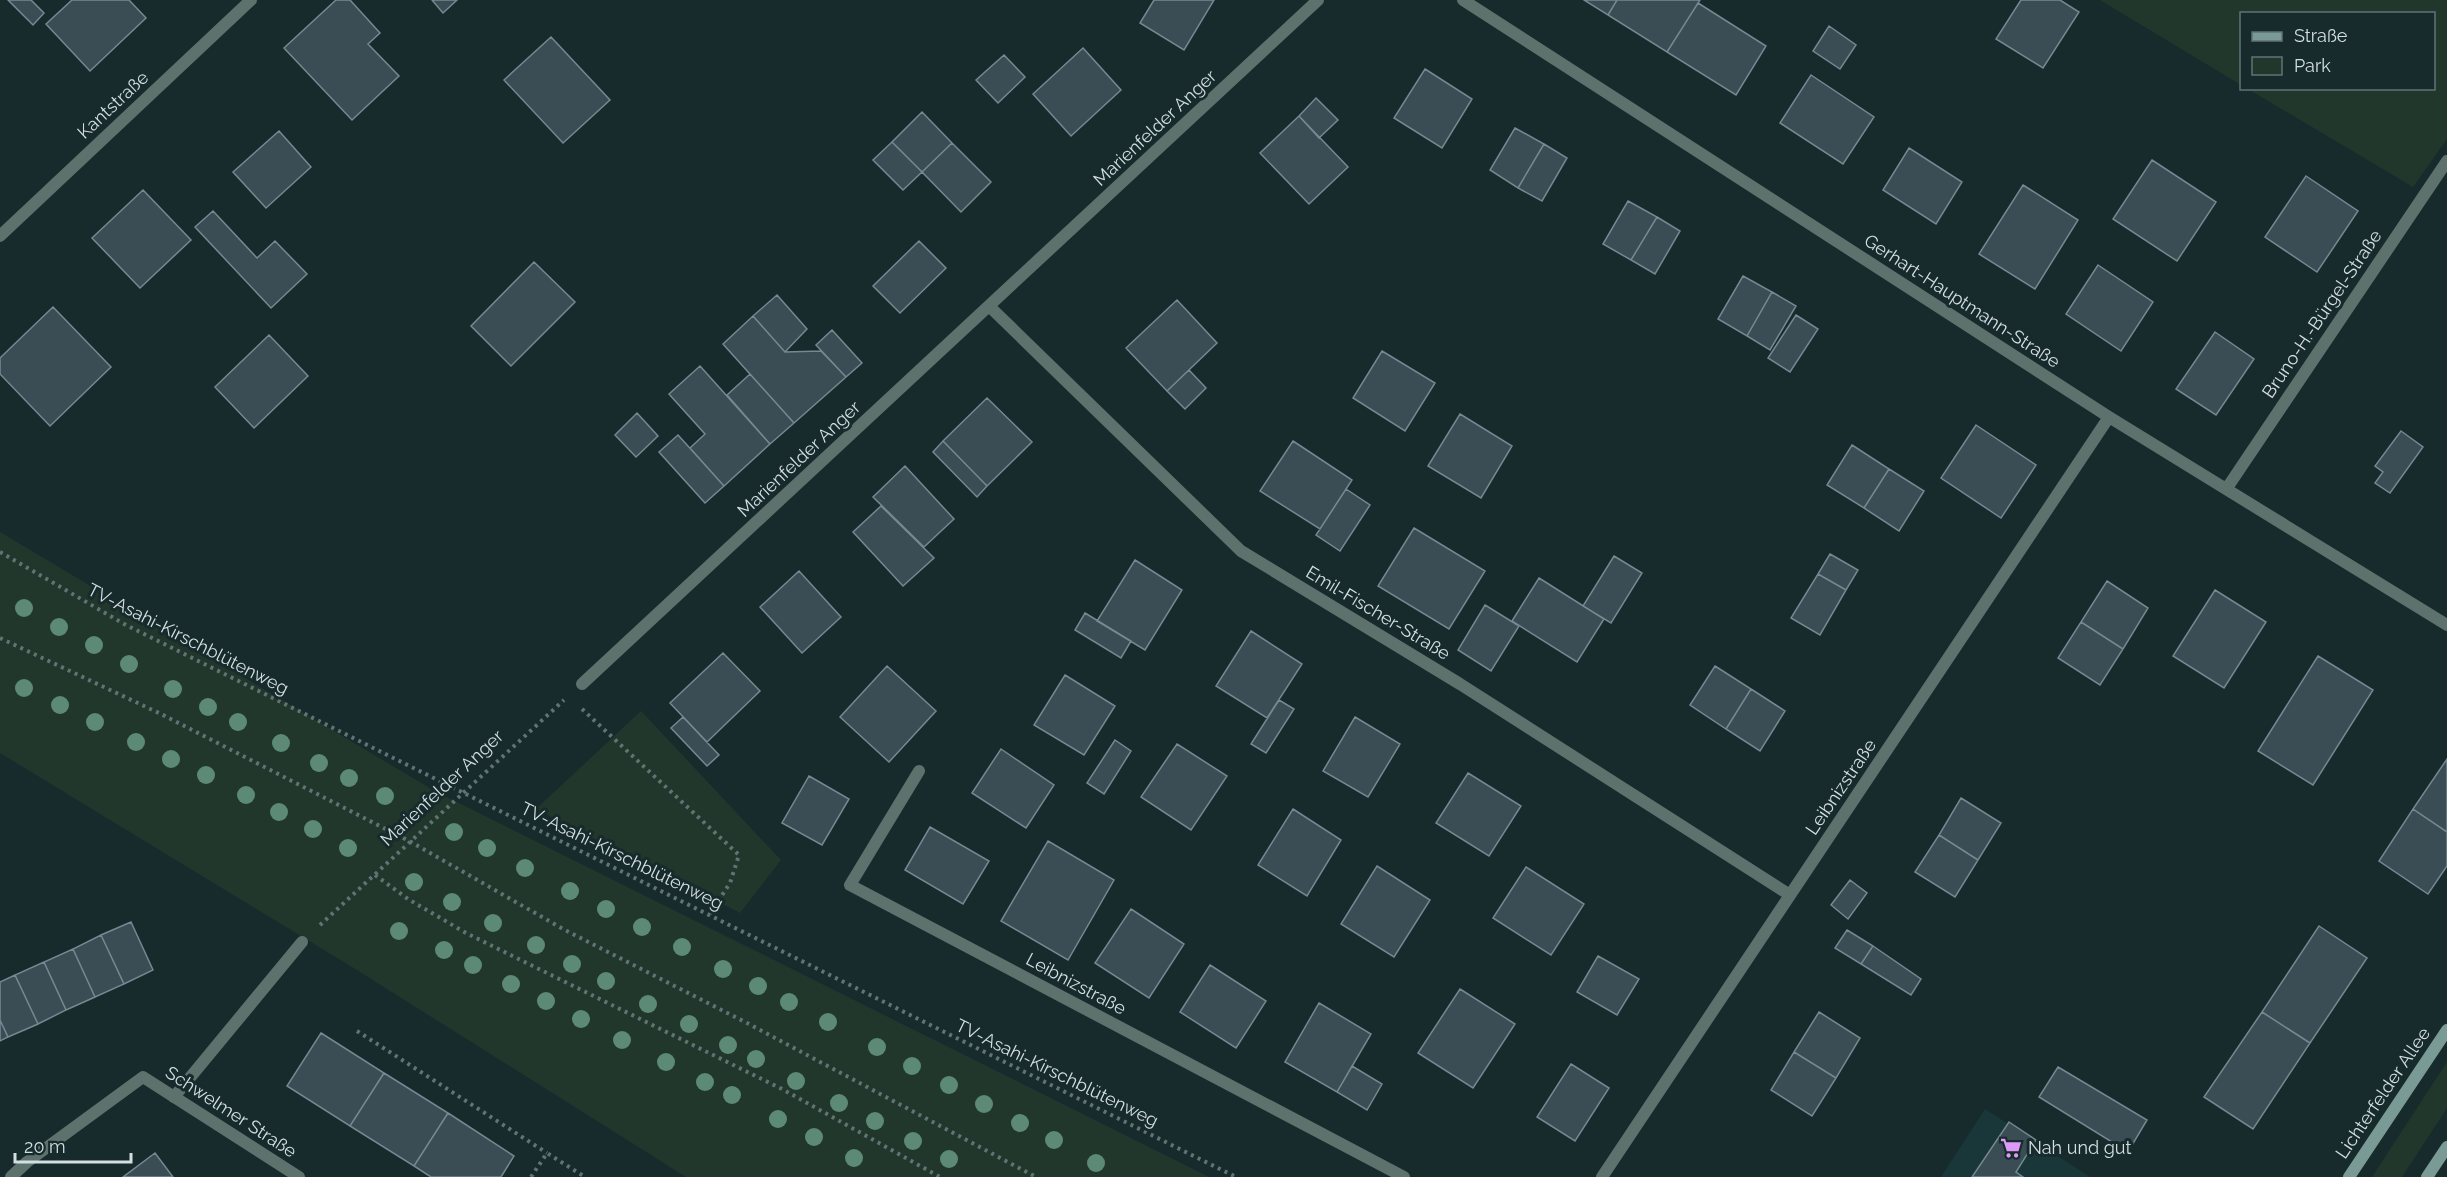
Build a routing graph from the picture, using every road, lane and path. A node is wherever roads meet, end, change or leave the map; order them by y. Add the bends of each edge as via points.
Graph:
1 (251, 0) edge
2 (1318, 0) edge
3 (1462, 0) edge
4 (2447, 162) edge
5 (0, 236) edge
6 (990, 307) junction
7 (2109, 417) junction
8 (2227, 488) junction
9 (0, 552) edge
10 (2447, 625) edge
11 (0, 638) edge
12 (582, 684) joint
13 (568, 696) junction
14 (919, 771) dead end
15 (464, 793) junction
16 (411, 842) junction
17 (375, 875) junction
18 (1790, 896) junction
19 (709, 915) junction
20 (302, 942) joint
21 (2447, 1030) edge
22 (357, 1031) dead end
23 (174, 1097) junction
24 (2447, 1147) edge
25 (547, 1152) junction
26 (11, 1177) edge
27 (299, 1177) edge
28 (531, 1177) edge
29 (585, 1177) edge
30 (940, 1177) edge
31 (1036, 1177) edge
32 (1236, 1177) edge
33 (1404, 1177) edge
34 (1602, 1177) edge
35 (2349, 1177) edge
36 (2427, 1177) edge

1 - 5 street, Kantstraße
2 - 6 street, Marienfelder Anger
3 - 7 street, Gerhart-Hauptmann-Straße
4 - 8 street, Bruno-H.-Bürgel-Straße
6 - 12 street, Marienfelder Anger
6 - 18 street, Emil-Fischer-Straße via 1241,551 1460,684
7 - 8 street, Gerhart-Hauptmann-Straße
7 - 18 street, Leibnizstraße
8 - 10 street, Gerhart-Hauptmann-Straße
9 - 15 path, TV-Asahi-Kirschblütenweg via 126,625
11 - 16 path via 161,714
12 - 13 path, Marienfelder Anger
13 - 15 path, Marienfelder Anger
13 - 19 path via 739,855 730,883
14 - 33 street, Leibnizstraße via 850,885
15 - 16 path, Marienfelder Anger
15 - 19 path, TV-Asahi-Kirschblütenweg
16 - 17 path, Marienfelder Anger
16 - 31 path via 563,929
17 - 20 path, Marienfelder Anger
17 - 30 path via 466,933 782,1089
18 - 34 street, Leibnizstraße
19 - 32 path, TV-Asahi-Kirschblütenweg
20 - 23 street
21 - 35 main road, Lichterfelder Allee
22 - 25 path
23 - 26 street, Schwelmer Straße via 143,1077
23 - 27 street, Schwelmer Straße
24 - 36 main road
25 - 28 path
25 - 29 path

